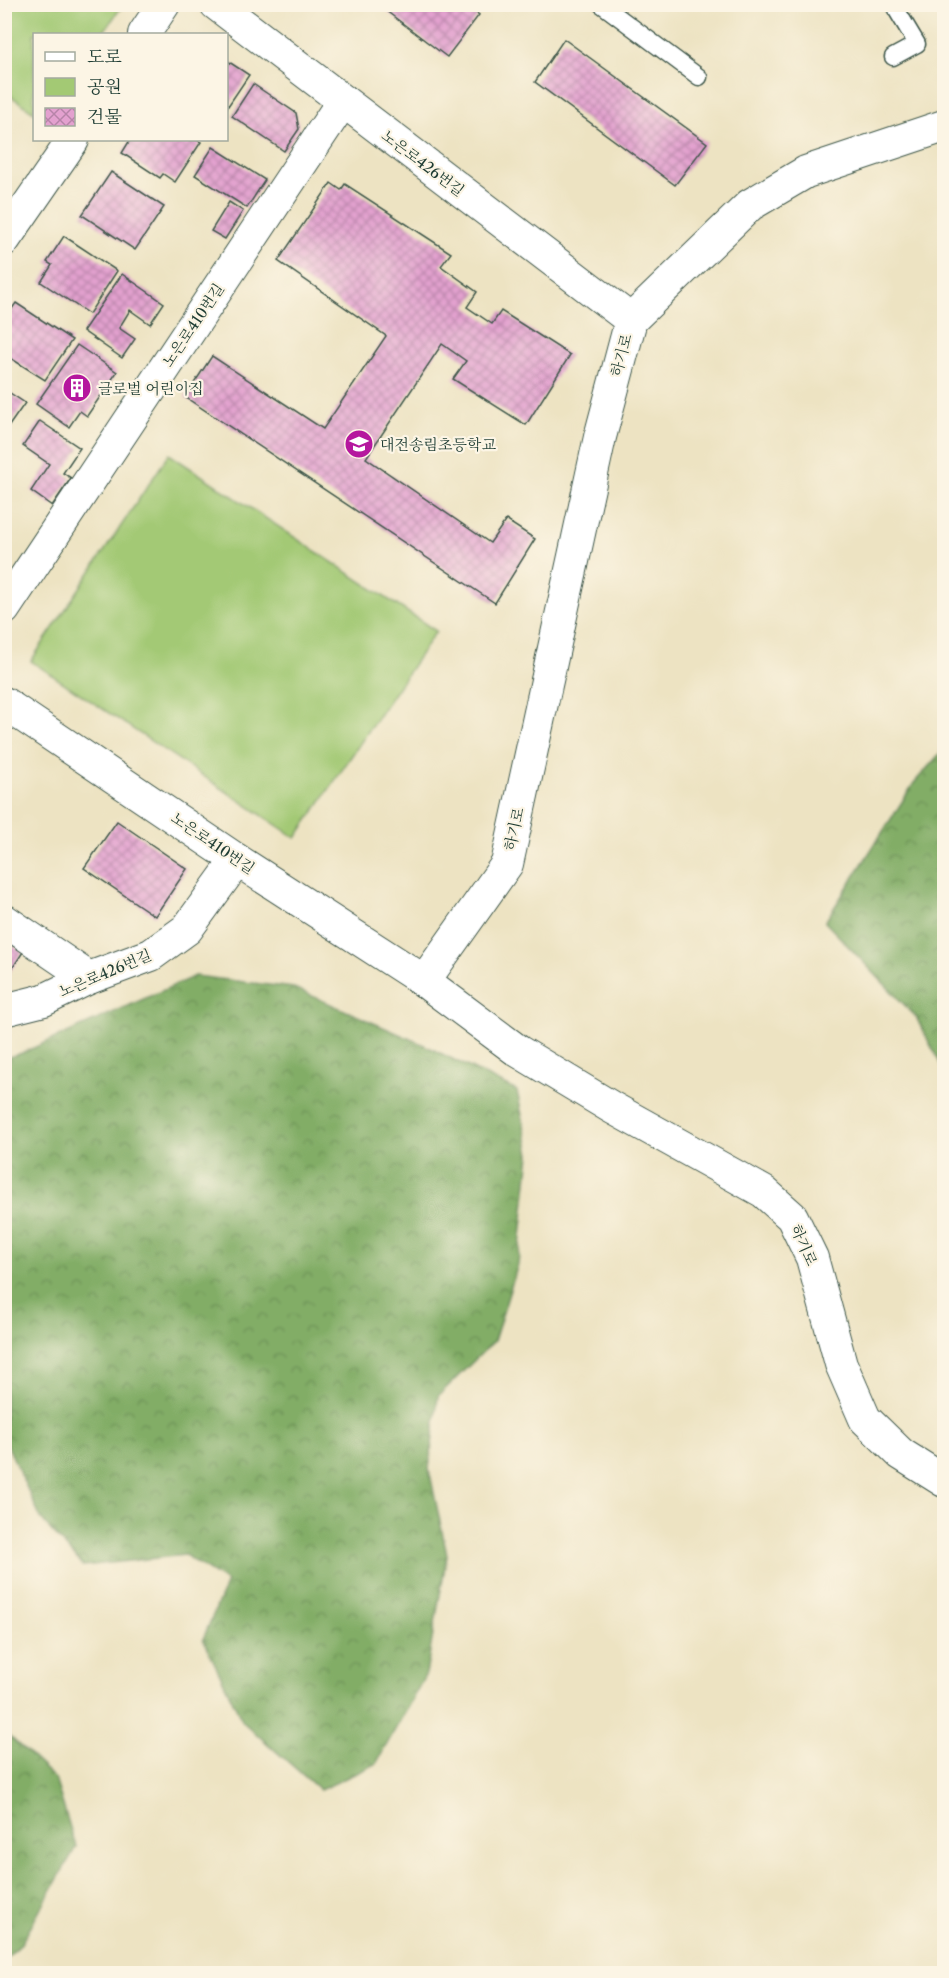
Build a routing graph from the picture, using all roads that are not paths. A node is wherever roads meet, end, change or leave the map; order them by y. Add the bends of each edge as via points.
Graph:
1 (164, 4) edge
2 (216, 4) edge
3 (601, 4) edge
4 (893, 4) edge
5 (145, 33) edge
6 (893, 57) dead end
7 (699, 77) dead end
8 (343, 101) junction
9 (945, 126) edge
10 (72, 141) edge
11 (4, 240) edge
12 (631, 320) junction
13 (4, 609) edge
14 (4, 703) edge
15 (237, 860) junction
16 (4, 920) edge
17 (89, 978) junction
18 (424, 981) junction
19 (4, 1010) edge
20 (945, 1481) edge

1 - 5 street
2 - 8 street, 노은로426번길
3 - 7 lane
4 - 6 lane via 917,44
8 - 12 street, 노은로426번길
8 - 13 street, 노은로410번길
9 - 12 street, 하기로 via 806,172 750,205
10 - 11 street
12 - 18 street, 하기로 via 600,437 507,864
14 - 15 street, 노은로410번길
15 - 17 street, 노은로426번길 via 187,929 151,956
15 - 18 street, 노은로410번길
16 - 17 street
17 - 19 street, 노은로426번길 via 44,1000
18 - 20 street, 하기로 via 518,1051 764,1192 792,1217 812,1258 841,1365 866,1419 901,1454

